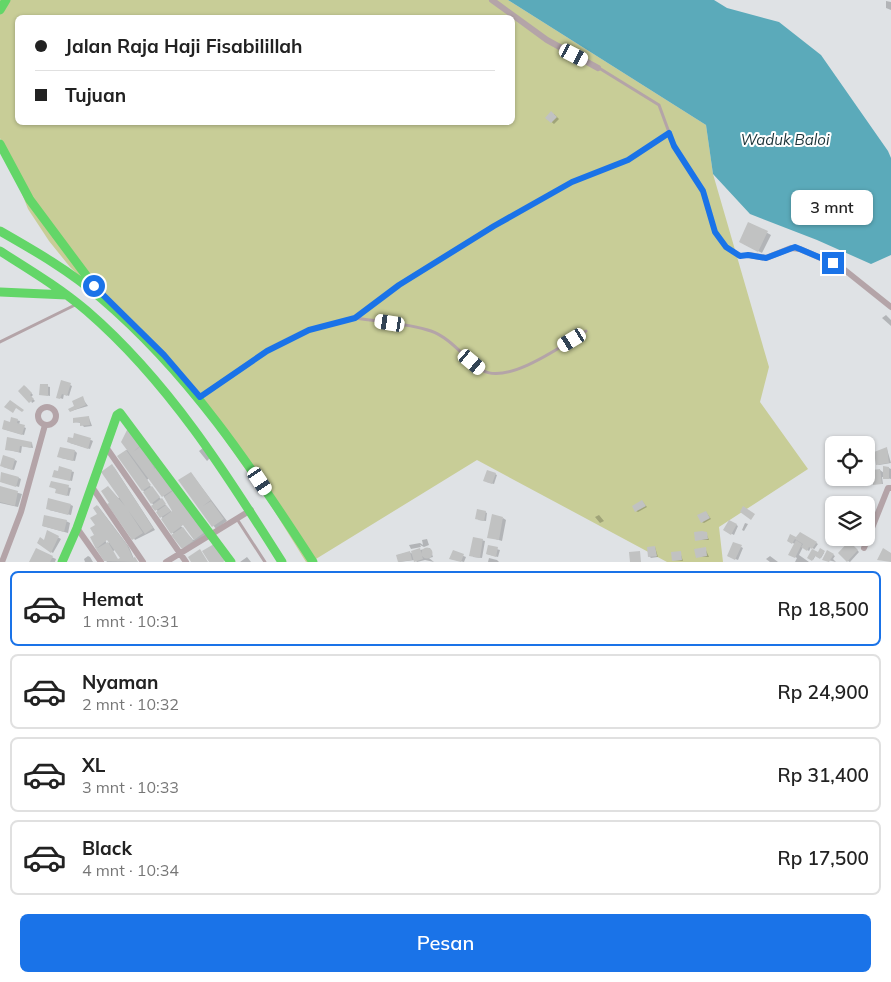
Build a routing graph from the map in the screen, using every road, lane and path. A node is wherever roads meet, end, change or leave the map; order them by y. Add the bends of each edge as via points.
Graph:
1 (6, 0) edge
2 (492, 0) edge
3 (0, 10) edge
4 (513, 15) edge
5 (515, 17) edge
6 (598, 68) joint
7 (669, 133) junction
8 (0, 144) edge
9 (0, 231) edge
10 (0, 251) edge
11 (748, 255) joint
12 (0, 292) edge
13 (67, 295) junction
14 (100, 295) junction
15 (77, 303) junction
16 (891, 307) edge
17 (355, 318) junction
18 (586, 332) dead end
19 (0, 342) edge
20 (200, 397) junction
21 (45, 425) dead end
22 (106, 447) junction
23 (92, 487) junction
24 (891, 488) edge
25 (251, 510) junction
26 (237, 519) junction
27 (77, 528) junction
28 (213, 534) junction
29 (864, 548) dead end
30 (180, 552) junction
31 (2, 562) edge
32 (62, 562) edge
33 (101, 562) edge
34 (143, 562) edge
35 (166, 562) edge
36 (186, 562) edge
37 (231, 562) edge
38 (265, 562) edge
39 (282, 562) edge
40 (314, 562) edge

1 - 3 main road
2 - 4 street
5 - 6 street via 547,40
6 - 7 lane via 659,105
7 - 11 lane via 703,191 715,232 726,247 740,256
7 - 17 lane via 628,160 572,182 494,226 399,285
8 - 14 main road via 29,199
9 - 14 main road
10 - 13 main road
11 - 16 street via 766,258 791,248 800,249 841,267
12 - 13 main road
13 - 15 main road
14 - 20 main road via 152,342
15 - 19 lane
15 - 25 main road via 137,359 161,387 201,437
17 - 18 lane via 432,331 484,372 494,374 530,365
17 - 20 lane via 309,330 267,351
20 - 40 main road
21 - 31 street via 21,512
22 - 23 main road
22 - 28 main road via 117,415 122,413
22 - 30 street
23 - 27 main road
23 - 34 street
24 - 29 street via 888,488
25 - 26 street
25 - 39 main road
26 - 28 street
26 - 38 lane
27 - 32 main road
27 - 33 street
28 - 30 street
28 - 37 main road
30 - 35 street
30 - 36 street

